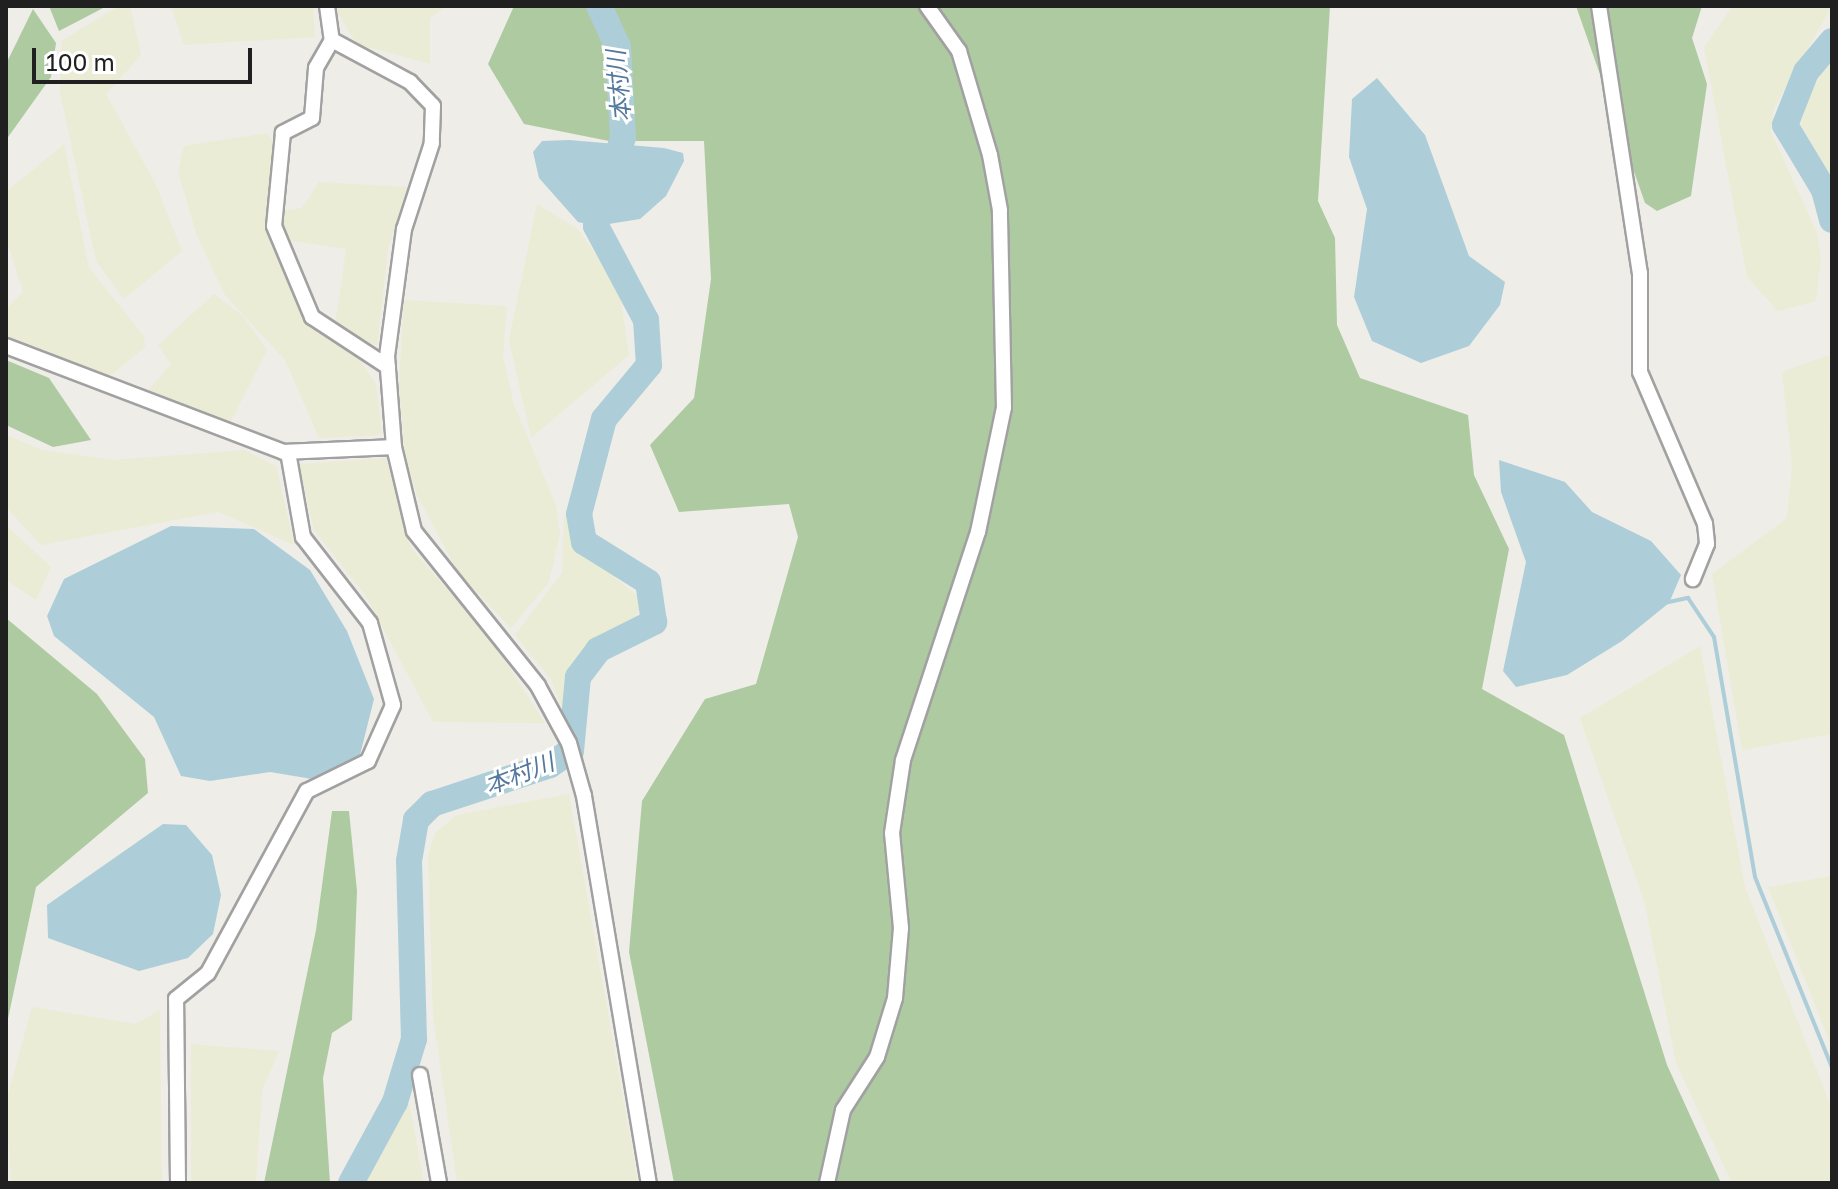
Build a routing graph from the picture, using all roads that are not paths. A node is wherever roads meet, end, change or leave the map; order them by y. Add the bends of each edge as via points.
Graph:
1 (327, 6) edge
2 (927, 6) edge
3 (1599, 6) edge
4 (332, 40) junction
5 (6, 346) edge
6 (388, 367) junction
7 (394, 447) junction
8 (288, 452) junction
9 (1693, 579) dead end
10 (420, 1075) dead end
11 (178, 1183) edge
12 (439, 1183) edge
13 (649, 1183) edge
14 (827, 1183) edge

1 - 4 street
2 - 14 street via 959,51 995,182 1004,408 978,532 903,760 892,833 901,928 895,998 877,1057 843,1110
3 - 9 street via 1640,273 1640,372 1705,524 1707,544
4 - 6 street via 410,82 433,106 432,143 404,229
4 - 6 street via 316,68 312,118 283,133 274,226 312,317
5 - 8 street
6 - 7 street
7 - 8 street
7 - 13 street via 414,531 538,686 569,743 584,796
8 - 11 street via 303,537 370,623 393,705 368,761 307,791 208,973 176,999
10 - 12 street

